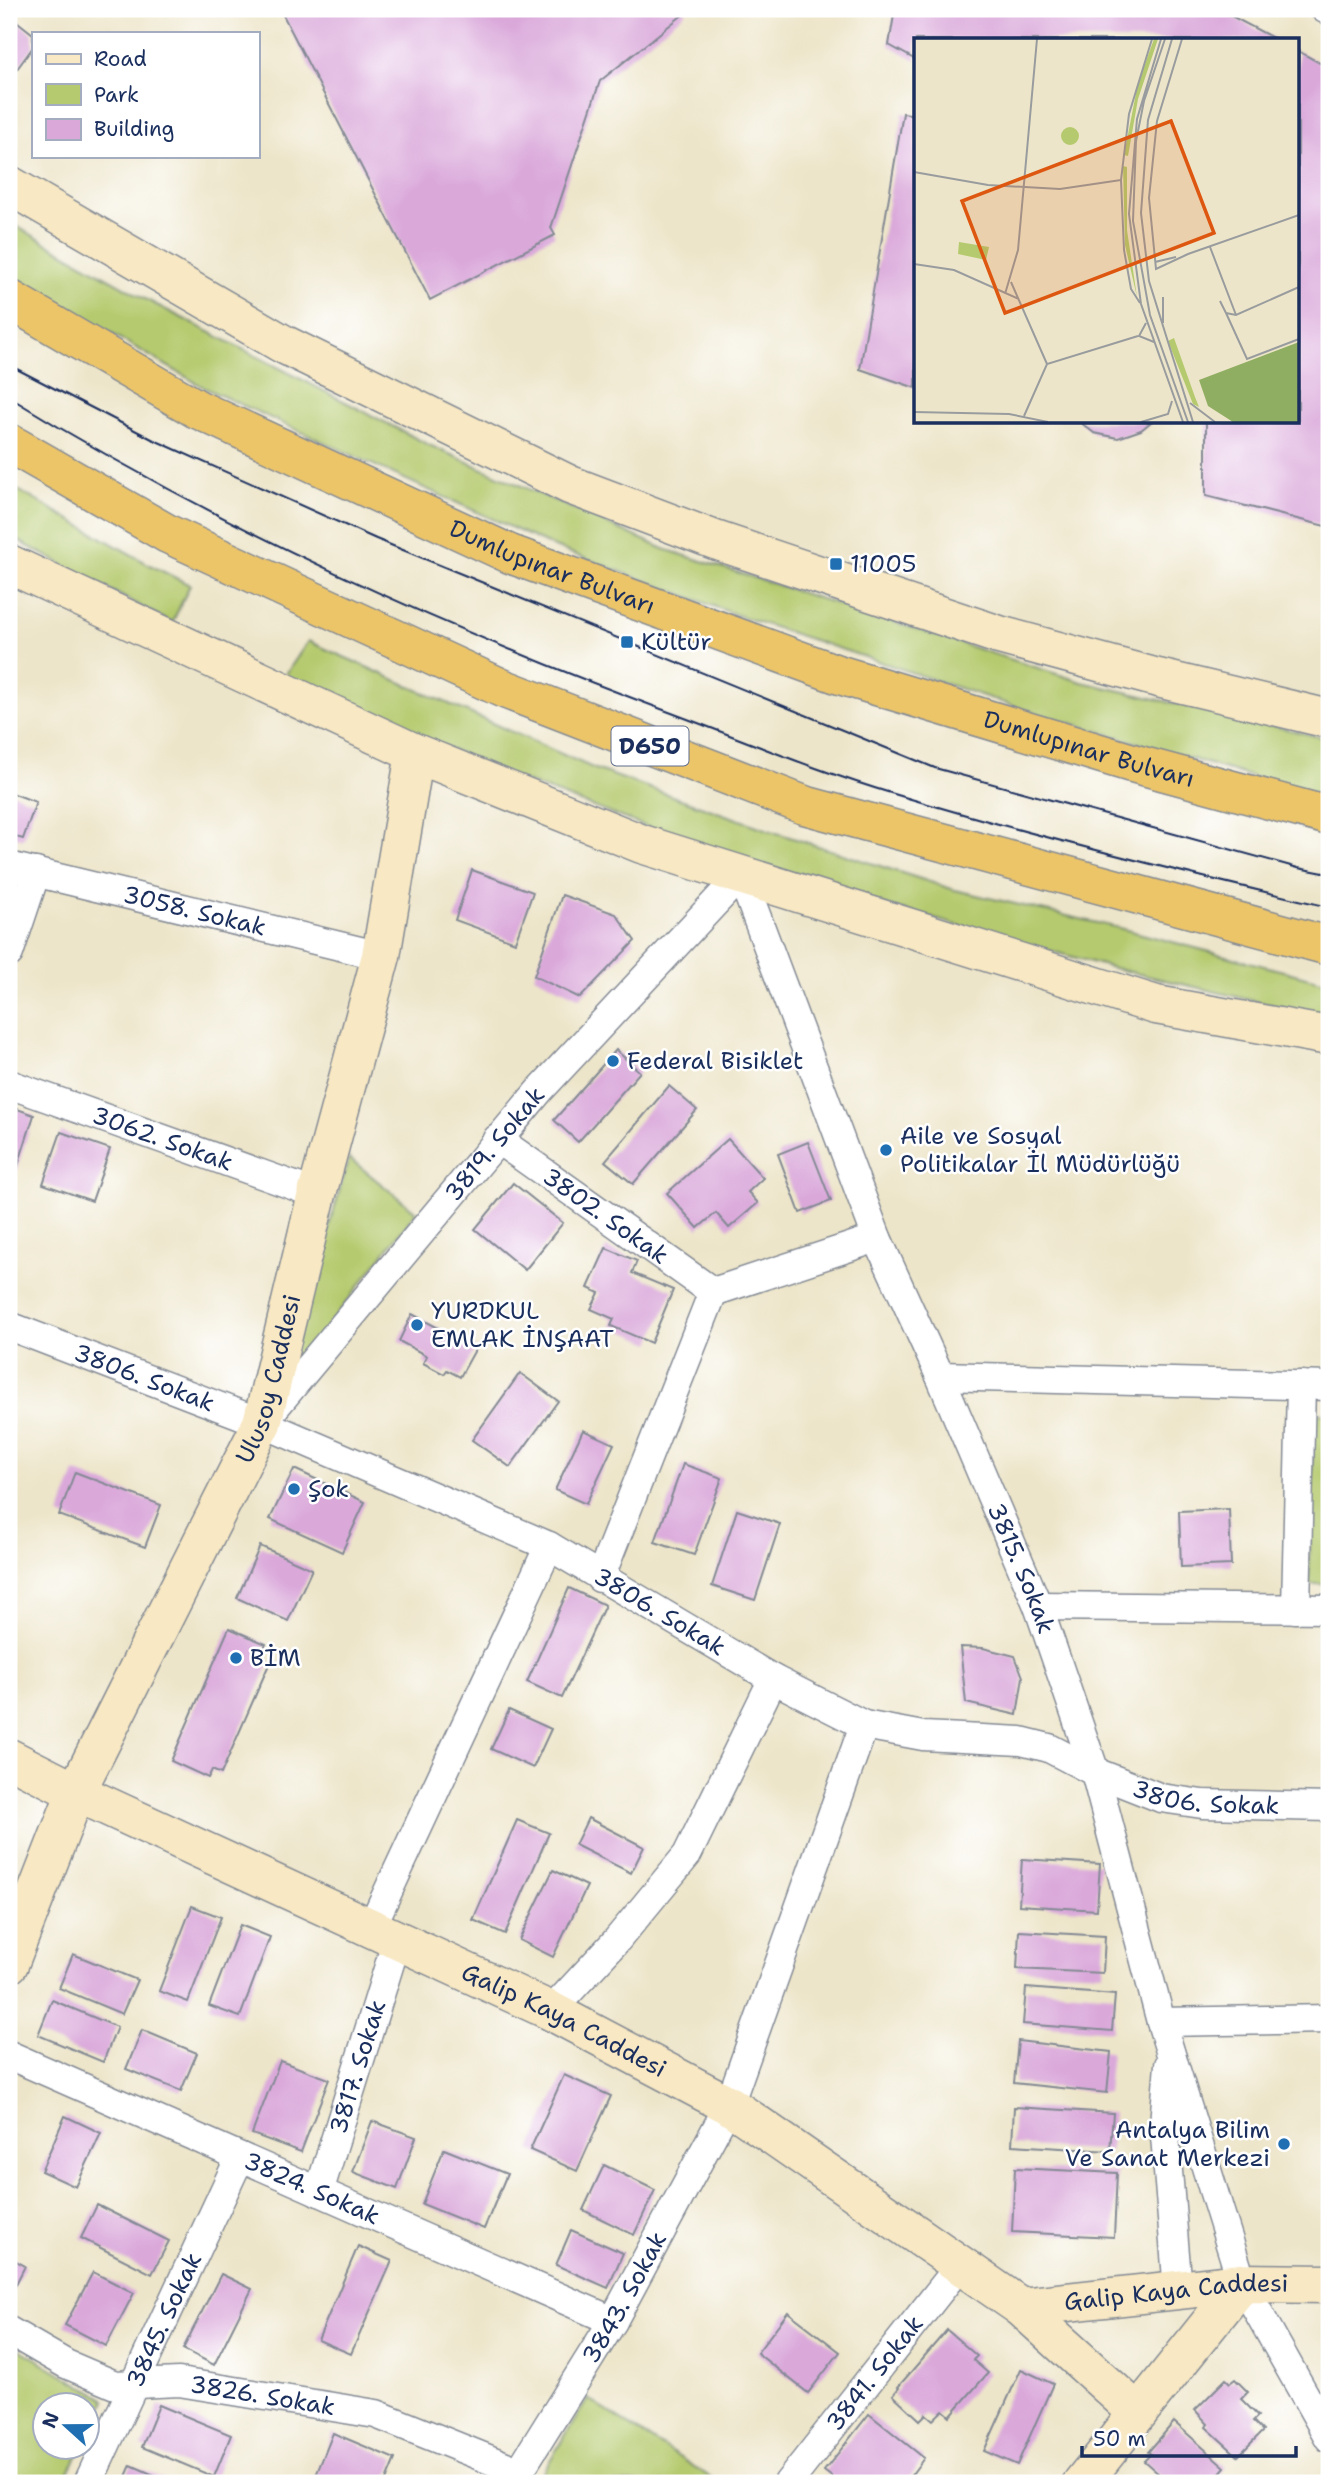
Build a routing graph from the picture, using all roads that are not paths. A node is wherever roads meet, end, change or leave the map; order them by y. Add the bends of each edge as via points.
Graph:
1 (9, 185) edge
2 (9, 299) edge
3 (9, 443) edge
4 (10, 568) edge
5 (1329, 719) edge
6 (415, 753) junction
7 (1329, 816) edge
8 (9, 866) edge
9 (36, 872) junction
10 (741, 875) junction
11 (1329, 946) edge
12 (9, 953) edge
13 (381, 956) junction
14 (1329, 1036) edge
15 (9, 1084) edge
16 (497, 1139) junction
17 (317, 1194) junction
18 (877, 1238) junction
19 (713, 1292) junction
20 (9, 1326) edge
21 (940, 1376) junction
22 (1301, 1385) junction
23 (1329, 1386) edge
24 (262, 1423) junction
25 (549, 1546) junction
26 (600, 1578) junction
27 (1038, 1606) junction
28 (1296, 1609) junction
29 (1329, 1609) edge
30 (773, 1679) junction
31 (864, 1725) junction
32 (9, 1758) edge
33 (1095, 1772) junction
34 (76, 1792) junction
35 (1329, 1807) edge
36 (384, 1934) junction
37 (9, 1964) edge
38 (551, 2011) junction
39 (1329, 2019) edge
40 (1161, 2022) junction
41 (1170, 2052) junction
42 (9, 2055) edge
43 (729, 2105) junction
44 (240, 2157) junction
45 (319, 2192) junction
46 (961, 2264) junction
47 (1242, 2283) junction
48 (1329, 2284) edge
49 (1178, 2290) junction
50 (1021, 2306) junction
51 (613, 2322) junction
52 (9, 2331) edge
53 (134, 2384) junction
54 (1138, 2413) junction
55 (1329, 2438) edge
56 (515, 2477) edge
57 (88, 2483) edge
58 (788, 2483) edge
59 (1082, 2483) edge

1 - 5 street via 283,344 570,485 715,540 999,635
2 - 7 highway, Dumlupınar Bulvarı via 197,409 510,554 837,674
3 - 11 highway, D650 via 168,534 502,688 804,806
4 - 6 street
6 - 10 street via 642,844
6 - 13 street, Ulusoy Caddesi
8 - 9 street, 3058. Sokak
9 - 12 street
9 - 13 street, 3058. Sokak
10 - 14 street via 1156,1005
10 - 16 street, 3819. Sokak
10 - 18 street, 3815. Sokak
13 - 17 street, Ulusoy Caddesi
15 - 17 street, 3062. Sokak
16 - 19 street, 3802. Sokak
16 - 24 street, 3819. Sokak
17 - 24 street, Ulusoy Caddesi
18 - 19 street
18 - 21 street, 3815. Sokak
19 - 26 street
20 - 24 street, 3806. Sokak
21 - 22 street
21 - 27 street, 3815. Sokak
22 - 23 street
22 - 28 street
24 - 25 street, 3806. Sokak
24 - 34 street, Ulusoy Caddesi
25 - 26 street, 3806. Sokak
25 - 36 street, 3817. Sokak
26 - 30 street, 3806. Sokak
27 - 28 street
27 - 33 street, 3815. Sokak
28 - 29 street
30 - 31 street, 3806. Sokak
30 - 38 street via 687,1855
31 - 33 street, 3806. Sokak via 923,1736 1021,1741 1049,1748
31 - 43 street, 3843. Sokak
32 - 34 street, Galip Kaya Caddesi
33 - 35 street, 3806. Sokak via 1174,1800
33 - 40 street, 3815. Sokak
34 - 36 street, Galip Kaya Caddesi
34 - 37 street, Ulusoy Caddesi
36 - 38 street, Galip Kaya Caddesi
36 - 45 street, 3817. Sokak
38 - 43 street, Galip Kaya Caddesi
39 - 40 street
40 - 41 street, 3815. Sokak
41 - 47 street, 3815. Sokak
41 - 49 street via 1164,2124
42 - 44 street, 3824. Sokak
43 - 46 street, Galip Kaya Caddesi
43 - 51 street, 3843. Sokak
44 - 45 street, 3824. Sokak
44 - 53 street, 3845. Sokak
45 - 51 street, 3824. Sokak
46 - 50 street, Galip Kaya Caddesi
46 - 58 street, 3841. Sokak
47 - 48 street, Galip Kaya Caddesi
47 - 49 street, Galip Kaya Caddesi
47 - 54 street
47 - 55 street, 3815. Sokak
49 - 50 street, Galip Kaya Caddesi
50 - 54 street, Galip Kaya Caddesi
51 - 56 street, 3843. Sokak
52 - 53 street, 3826. Sokak via 92,2377 115,2385
53 - 56 street, 3826. Sokak via 179,2382 376,2414
53 - 57 street, 3845. Sokak
54 - 59 street

